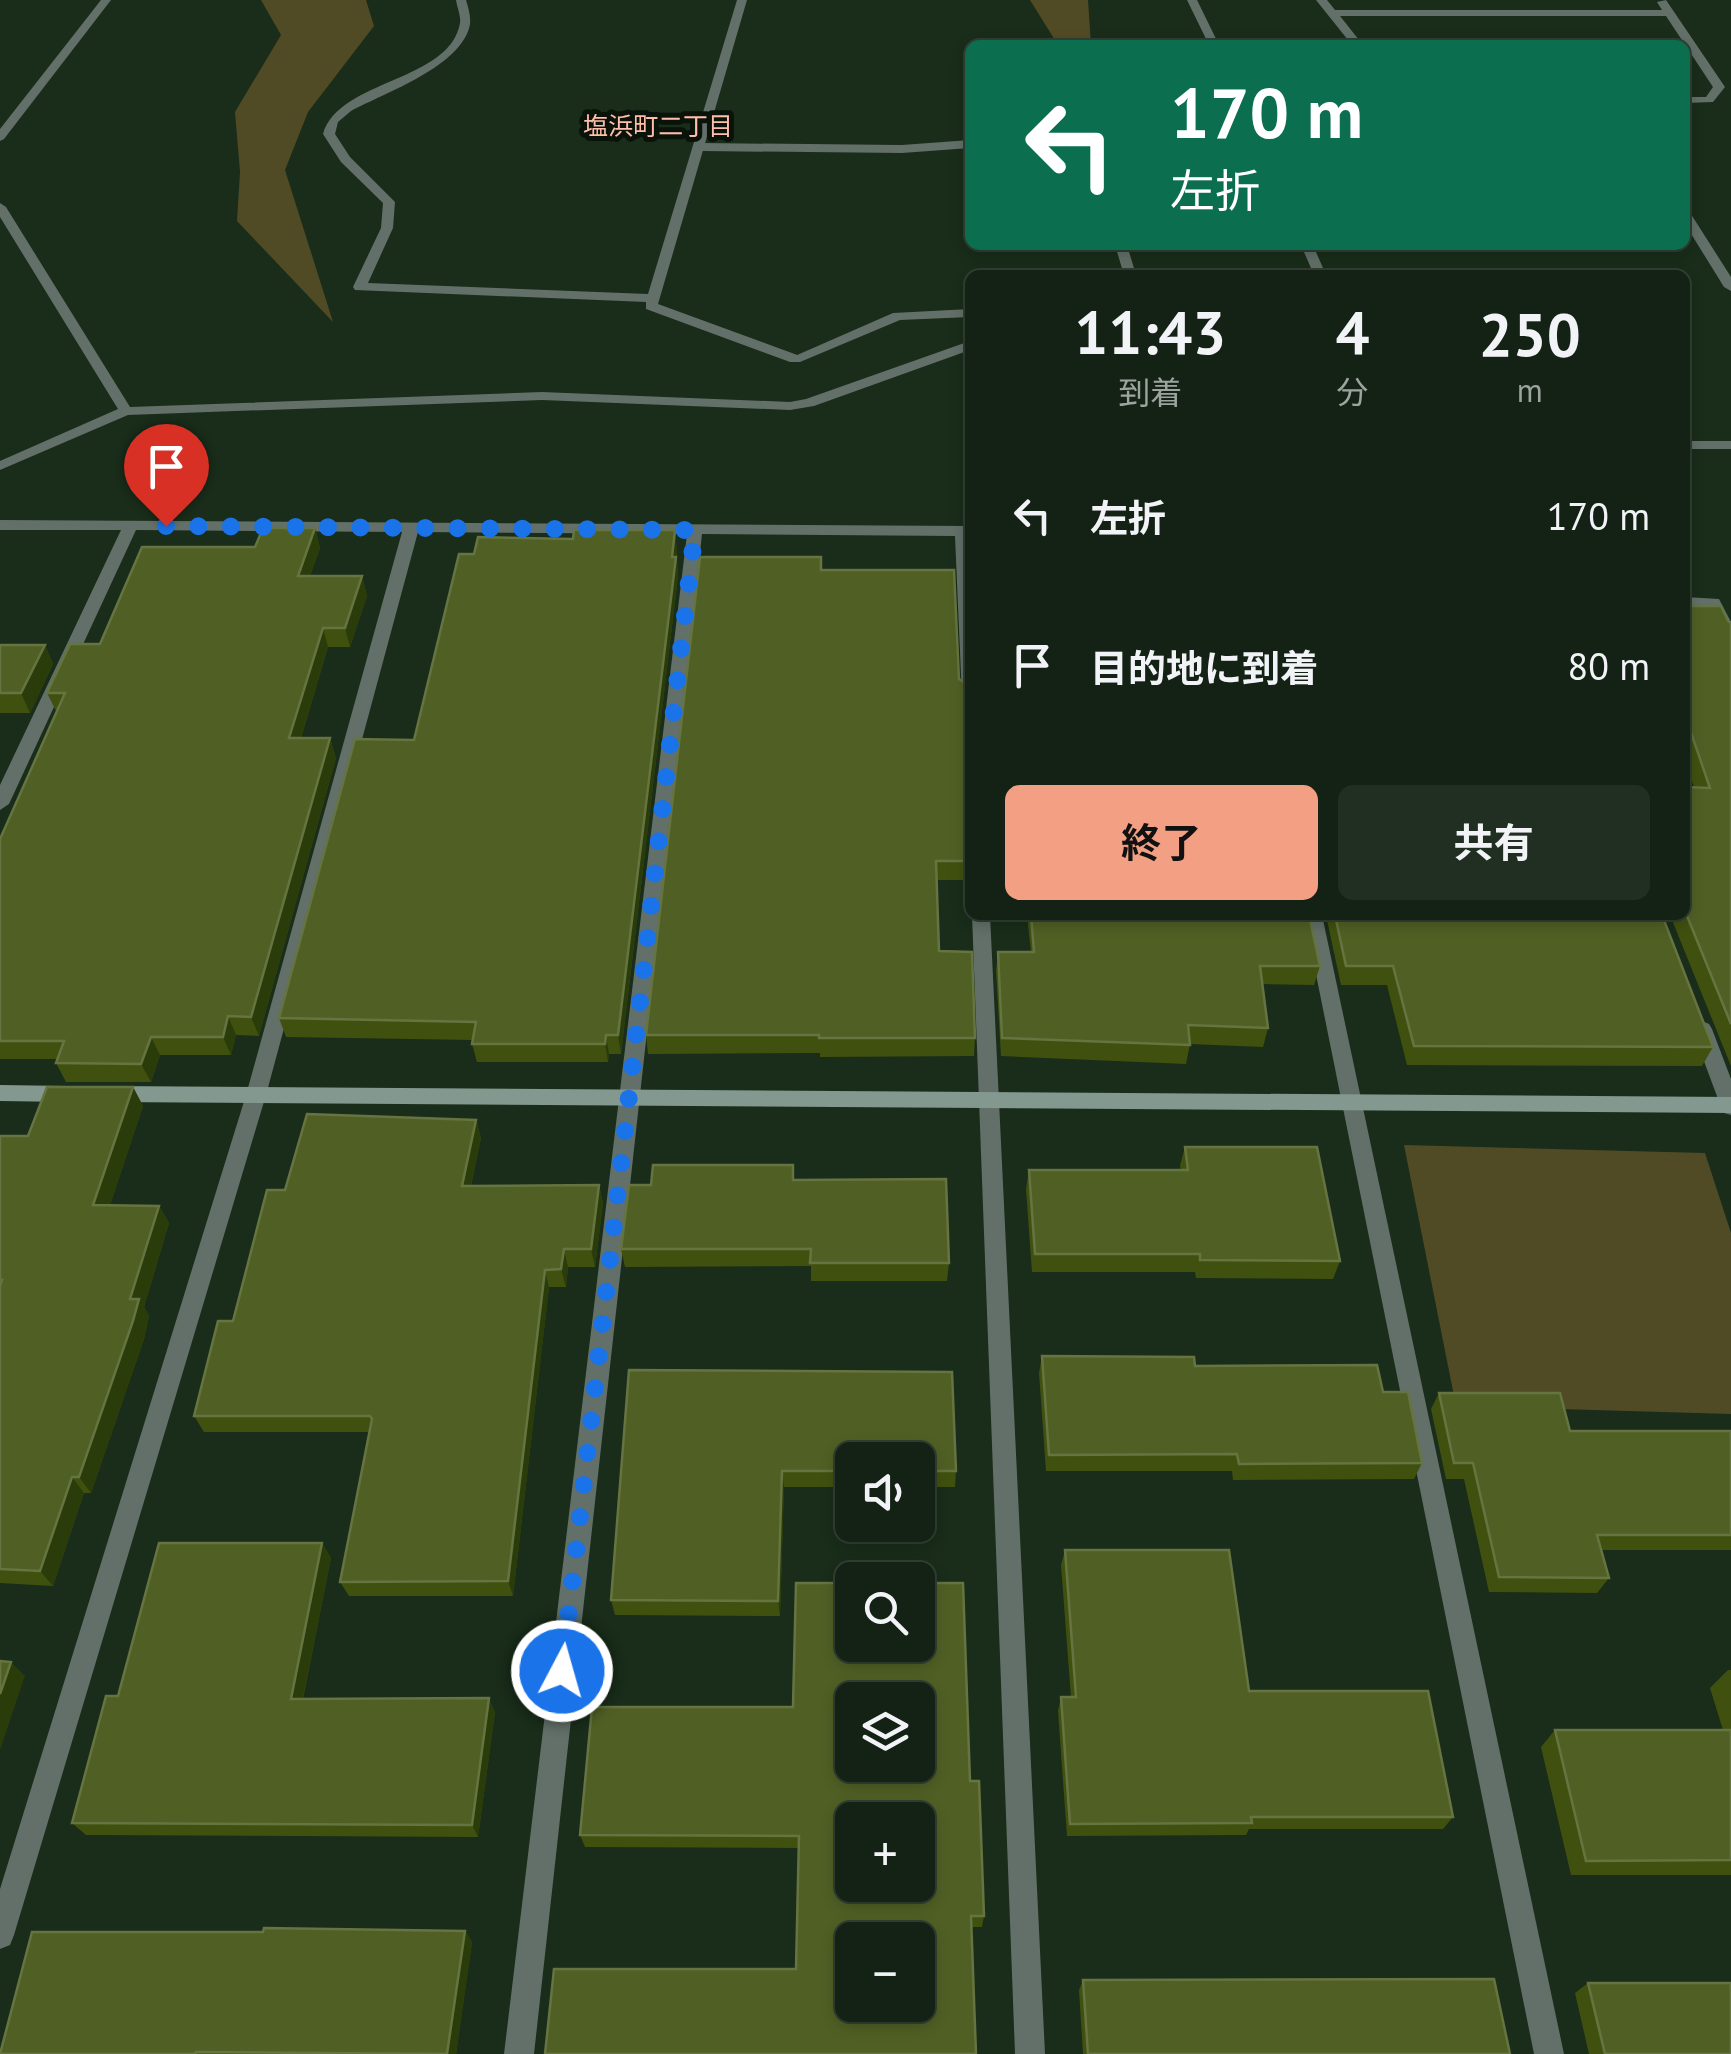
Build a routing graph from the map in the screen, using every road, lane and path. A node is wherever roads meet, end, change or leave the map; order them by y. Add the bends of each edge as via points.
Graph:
1 (106, 0) edge
2 (461, 0) edge
3 (742, 0) edge
4 (1192, 0) edge
5 (1320, 0) edge
6 (1660, 0) edge
7 (1332, 13) junction
8 (1668, 13) junction
9 (1212, 40) edge
10 (1354, 40) edge
11 (1687, 40) edge
12 (1690, 45) edge
13 (1690, 100) edge
14 (0, 136) edge
15 (965, 144) edge
16 (701, 147) junction
17 (0, 207) edge
18 (1690, 222) edge
19 (1731, 286) edge
20 (654, 298) junction
21 (965, 312) edge
22 (965, 347) edge
23 (126, 411) junction
24 (1690, 445) edge
25 (1731, 446) edge
26 (0, 466) edge
27 (0, 525) edge
28 (130, 525) junction
29 (411, 528) junction
30 (695, 530) junction
31 (965, 531) edge
32 (1690, 602) edge
33 (1731, 638) edge
34 (0, 804) edge
35 (980, 920) edge
36 (1314, 920) edge
37 (1691, 1002) edge
38 (0, 1094) edge
39 (256, 1095) junction
40 (628, 1097) junction
41 (990, 1102) junction
42 (1352, 1103) junction
43 (1731, 1106) edge
44 (0, 1934) edge
45 (519, 2054) edge
46 (1030, 2054) edge
47 (1549, 2054) edge

1 - 14 street
2 - 20 street via 465,23 446,54 330,122 333,146 390,202 387,228 360,287
3 - 16 street
4 - 9 street
5 - 7 street
6 - 8 street
7 - 8 street
7 - 10 street
8 - 11 street
12 - 13 street via 1719,87 1709,100
15 - 16 street
16 - 20 street
17 - 23 street
18 - 19 street
20 - 21 street via 651,306 795,359 898,316
22 - 23 street via 790,406 542,396
23 - 26 street
24 - 25 street
27 - 28 street
28 - 29 street
28 - 34 street
29 - 30 street
29 - 39 street
30 - 31 street
30 - 40 street
32 - 33 street via 1714,602
35 - 41 street
36 - 42 street
37 - 43 street
38 - 39 street
39 - 40 street
39 - 44 street
40 - 41 street
40 - 45 street
41 - 42 street
41 - 46 street
42 - 43 street
42 - 47 street

